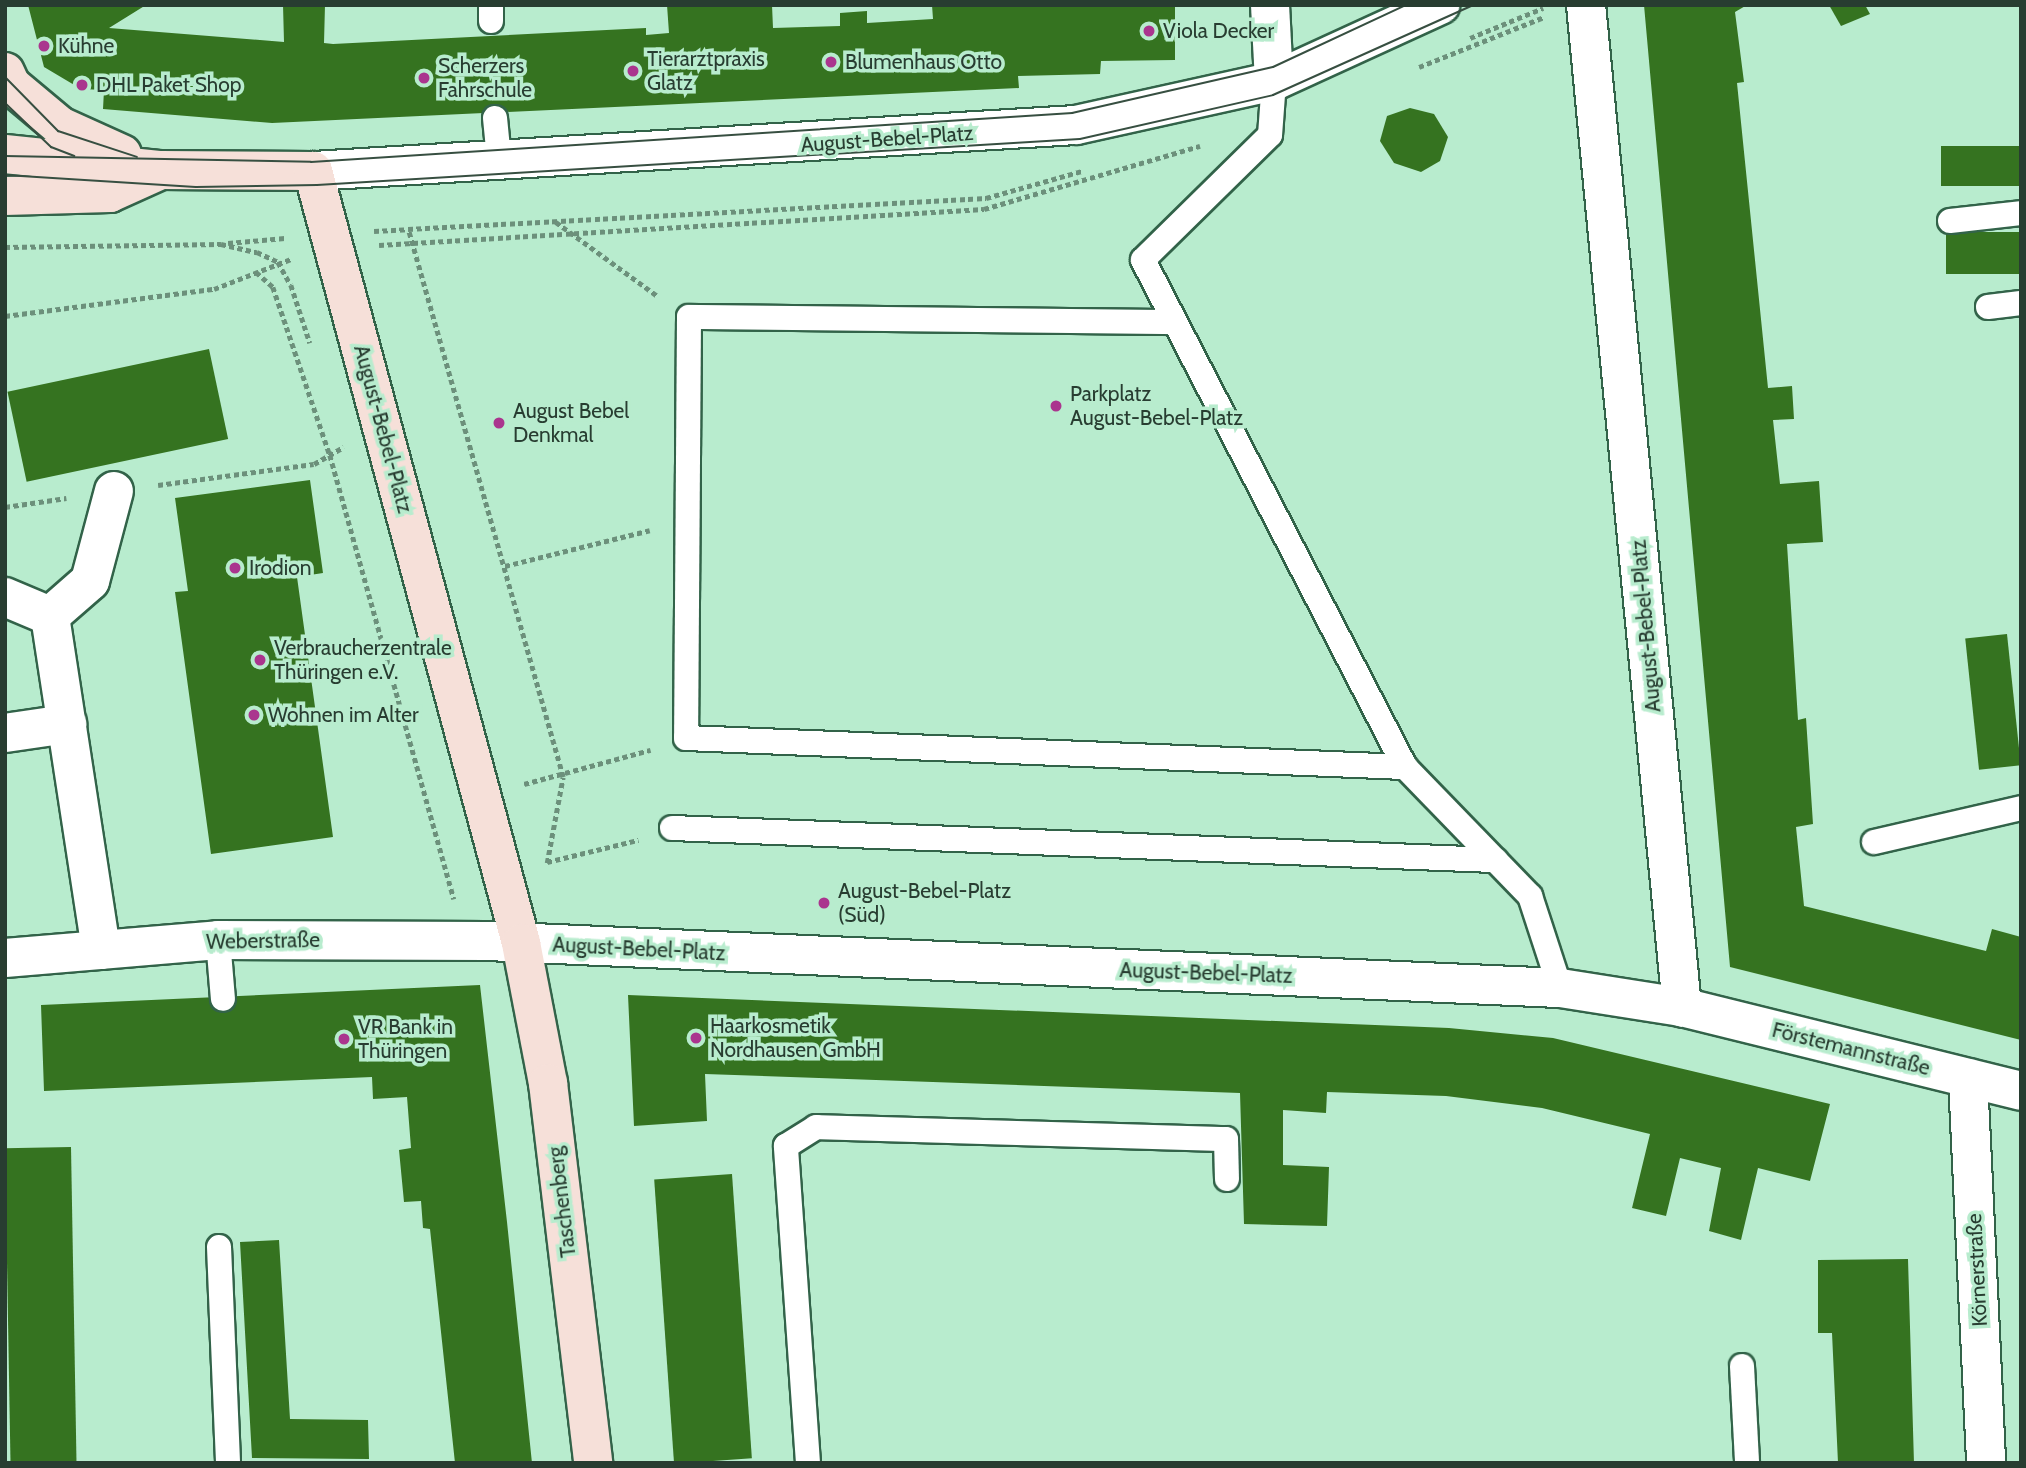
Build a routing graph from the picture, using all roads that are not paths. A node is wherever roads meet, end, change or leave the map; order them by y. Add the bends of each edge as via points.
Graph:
1 (1270, 5) edge
2 (1440, 5) edge
3 (1586, 5) edge
4 (5, 72) edge
5 (1274, 81) junction
6 (495, 118) dead end
7 (5, 154) edge
8 (499, 159) junction
9 (158, 170) junction
10 (313, 171) junction
11 (5, 196) edge
12 (2021, 213) edge
13 (1950, 221) dead end
14 (2021, 303) edge
15 (1988, 307) dead end
16 (1174, 322) junction
17 (114, 491) road end
18 (5, 597) edge
19 (50, 616) junction
20 (67, 724) junction
21 (5, 733) edge
22 (1405, 767) junction
23 (2021, 808) edge
24 (672, 828) road end
25 (1874, 842) dead end
26 (1495, 860) junction
27 (218, 940) junction
28 (521, 943) junction
29 (101, 950) junction
30 (6, 955) edge
31 (1560, 988) junction
32 (223, 999) dead end
33 (1682, 1007) junction
34 (1968, 1078) junction
35 (2021, 1091) edge
36 (1227, 1179) dead end
37 (219, 1247) dead end
38 (1742, 1366) dead end
39 (228, 1463) edge
40 (593, 1463) edge
41 (808, 1463) edge
42 (1746, 1463) edge
43 (1986, 1463) edge

1 - 5 street
2 - 5 street, August-Bebel-Platz
3 - 33 street, August-Bebel-Platz
4 - 9 main road via 11,85 60,126
5 - 8 street, August-Bebel-Platz via 1076,125 802,145
5 - 16 lane via 1270,135 1143,260
6 - 8 lane
7 - 9 main road, August-Bebel-Platz
8 - 10 street, August-Bebel-Platz
9 - 10 main road, August-Bebel-Platz
9 - 11 main road, August-Bebel-Platz via 110,193
10 - 28 main road, August-Bebel-Platz
12 - 13 lane
14 - 15 lane
16 - 22 lane
16 - 22 lane via 689,317 686,738
17 - 19 street via 90,581
18 - 19 street
19 - 20 street
20 - 21 street
20 - 29 street
22 - 26 lane
23 - 25 lane
24 - 26 lane
26 - 31 lane via 1530,896
27 - 28 street, Weberstraße
27 - 29 street, Weberstraße
27 - 32 lane
28 - 31 street, August-Bebel-Platz
28 - 40 main road, Taschenberg via 548,1083
29 - 30 street, Weberstraße
31 - 33 street, August-Bebel-Platz
33 - 34 street, Förstemannstraße
34 - 35 street, Förstemannstraße
34 - 43 street, Körnerstraße
36 - 41 lane via 1226,1139 816,1128 786,1146
37 - 39 lane
38 - 42 lane

